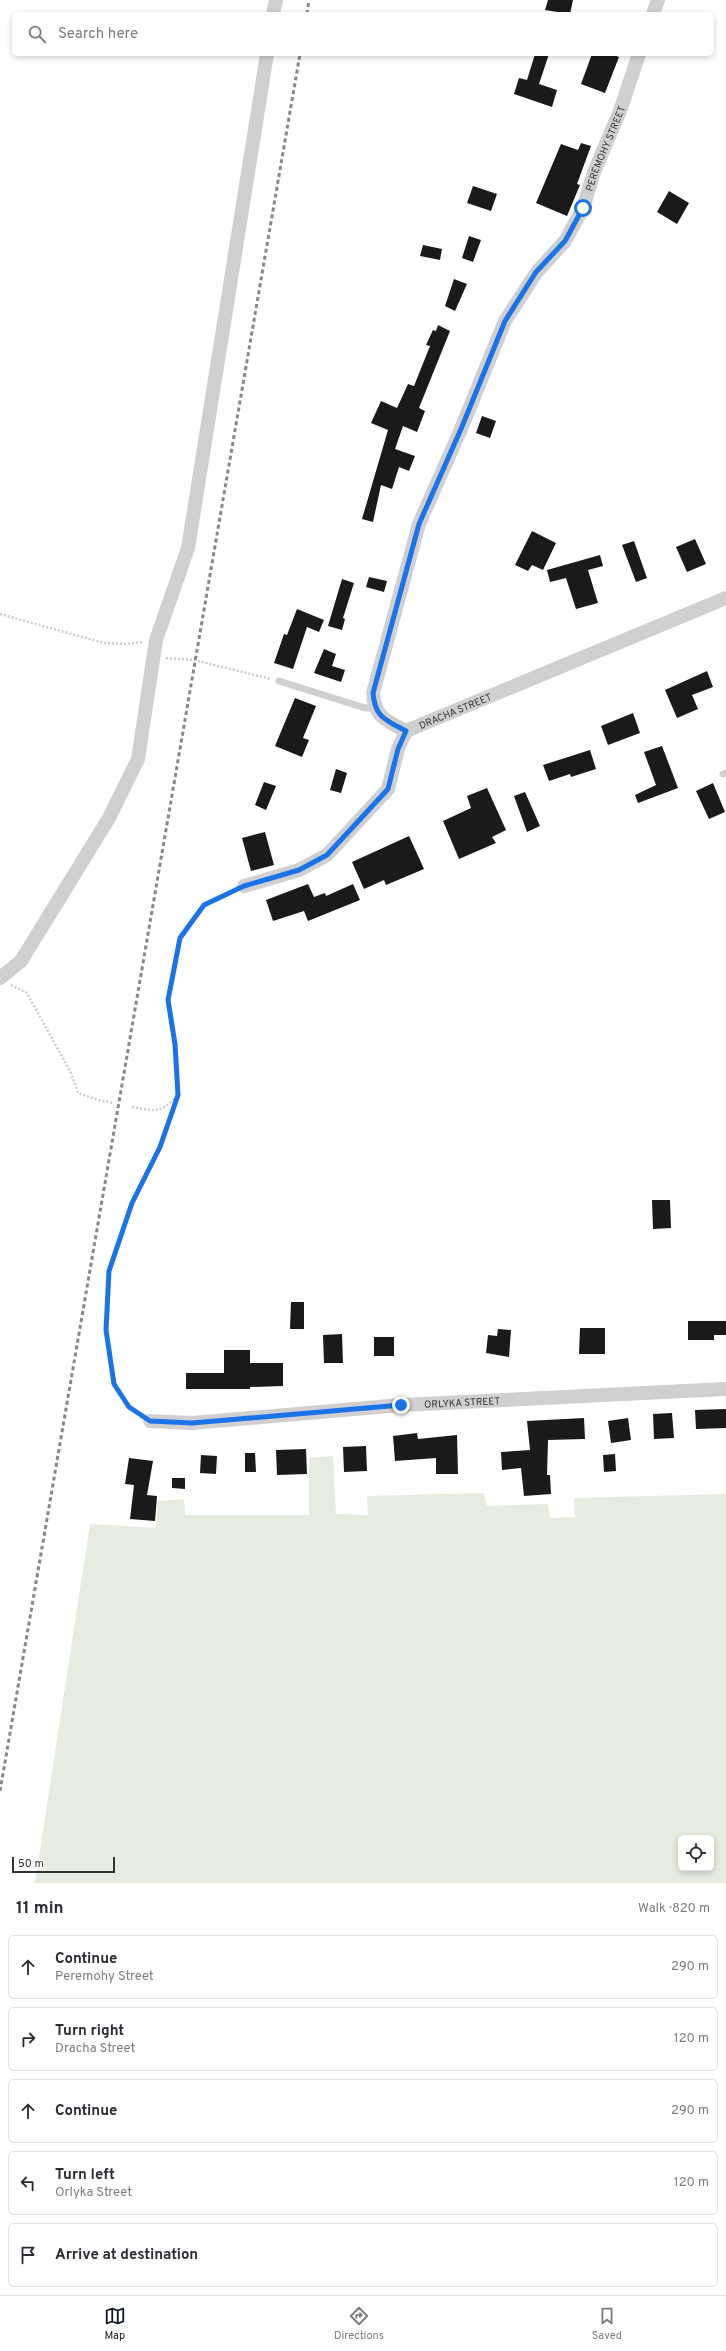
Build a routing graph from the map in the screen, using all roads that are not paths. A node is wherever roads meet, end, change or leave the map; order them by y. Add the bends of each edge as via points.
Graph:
1 (276, 0) edge
2 (658, 0) edge
3 (274, 12) edge
4 (654, 12) edge
5 (267, 56) edge
6 (639, 56) edge
7 (726, 598) edge
8 (279, 681) road end
9 (374, 708) junction
10 (406, 731) junction
11 (244, 886) road end
12 (3, 980) edge
13 (726, 1389) edge
14 (150, 1421) road end

1 - 3 street
2 - 4 street
5 - 12 street via 188,548 156,646 138,759 109,818 22,962
6 - 9 street, PEREMOHY STREET via 620,111 594,172 583,208 565,241 536,272 505,321 419,524 373,693
7 - 10 street, DRACHA STREET
8 - 9 lane via 365,708
9 - 10 street via 381,716
10 - 11 street, DRACHA STREET via 398,749 388,789 327,855 299,870
13 - 14 street, ORLYKA STREET via 401,1405 192,1423

